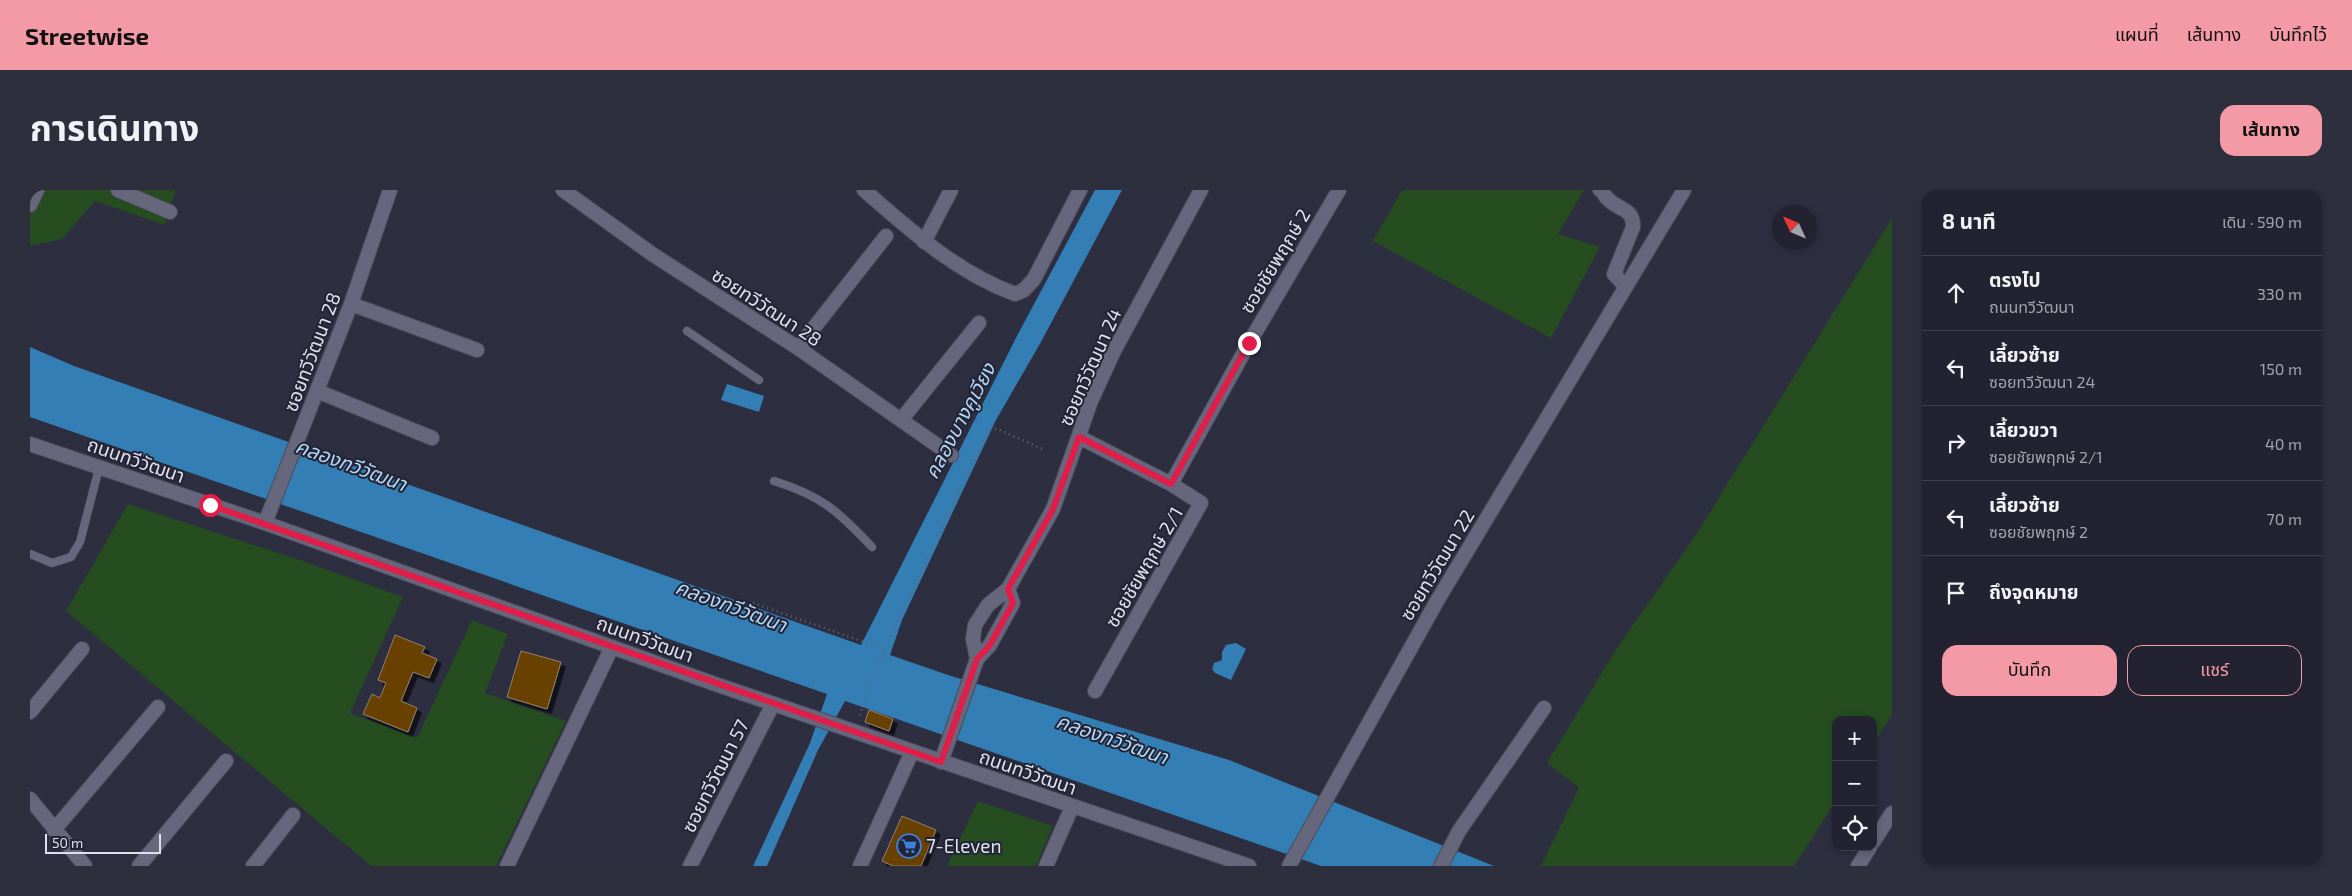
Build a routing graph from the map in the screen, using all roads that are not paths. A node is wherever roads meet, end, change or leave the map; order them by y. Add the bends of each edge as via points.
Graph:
1 (37, 190) edge
2 (118, 190) edge
3 (563, 190) edge
4 (864, 190) edge
5 (951, 190) edge
6 (1080, 190) edge
7 (1201, 190) edge
8 (1339, 190) edge
9 (1684, 190) edge
10 (387, 191) edge
11 (1603, 191) edge
12 (30, 205) edge
13 (170, 212) dead end
14 (886, 236) dead end
15 (924, 242) junction
16 (1626, 287) junction
17 (351, 304) junction
18 (979, 324) dead end
19 (687, 331) dead end
20 (798, 348) junction
21 (477, 350) dead end
22 (759, 380) dead end
23 (317, 391) junction
24 (901, 420) junction
25 (1079, 437) junction
26 (432, 438) dead end
27 (30, 444) edge
28 (951, 455) dead end
29 (99, 468) junction
30 (774, 481) dead end
31 (1171, 484) junction
32 (265, 524) junction
33 (872, 547) dead end
34 (30, 554) edge
35 (1008, 589) junction
36 (612, 647) junction
37 (82, 649) dead end
38 (977, 659) junction
39 (1095, 691) dead end
40 (773, 704) junction
41 (158, 707) dead end
42 (1544, 708) dead end
43 (30, 712) edge
44 (912, 752) junction
45 (226, 762) dead end
46 (941, 762) junction
47 (30, 799) edge
48 (1072, 807) junction
49 (1892, 813) edge
50 (293, 815) dead end
51 (54, 830) junction
52 (1877, 836) edge
53 (1867, 851) edge
54 (1216, 861) edge
55 (1291, 861) edge
56 (85, 866) edge
57 (139, 866) edge
58 (253, 866) edge
59 (507, 866) edge
60 (690, 866) edge
61 (860, 866) edge
62 (1046, 866) edge
63 (1249, 866) edge
64 (1441, 866) edge
65 (1858, 866) edge

1 - 12 street
2 - 13 street
3 - 20 street, ซอยทวีวัฒนา 28 via 652,254
4 - 15 street
5 - 15 street
6 - 15 street via 1034,278 1024,290 1015,294 989,284
7 - 25 street, ซอยทวีวัฒนา 24 via 1114,351
8 - 31 street, ซอยชัยพฤกษ์ 2
9 - 16 street, ซอยทวีวัฒนา 22
10 - 17 street, ซอยทวีวัฒนา 28
11 - 16 street via 1608,200 1630,213 1634,220 1614,274
14 - 20 street
16 - 55 street, ซอยทวีวัฒนา 22 via 1437,601
17 - 21 street
17 - 23 street, ซอยทวีวัฒนา 28
18 - 24 street
19 - 22 lane
20 - 24 street, ซอยทวีวัฒนา 28
23 - 26 street
23 - 32 street, ซอยทวีวัฒนา 28
24 - 28 street, ซอยทวีวัฒนา 28
25 - 31 street, ซอยชัยพฤกษ์ 2/1
25 - 35 street, ซอยทวีวัฒนา 24 via 1053,509
27 - 29 street, ถนนทวีวัฒนา
29 - 32 street, ถนนทวีวัฒนา
29 - 34 lane via 80,542 71,557 52,562
30 - 33 lane via 805,491 829,505
31 - 39 street, ซอยชัยพฤกษ์ 2/1 via 1201,503 1199,509
32 - 36 street, ถนนทวีวัฒนา
35 - 38 street, ซอยทวีวัฒนา 24 via 1013,603 990,645
35 - 38 street, ซอยทวีวัฒนา 24 via 988,605 975,625 973,639
36 - 40 street, ถนนทวีวัฒนา
36 - 59 street
37 - 43 street
38 - 46 street, ซอยทวีวัฒนา 24
40 - 44 street, ถนนทวีวัฒนา
40 - 60 street, ซอยทวีวัฒนา 57
41 - 51 street
42 - 64 street via 1459,831
44 - 46 street, ถนนทวีวัฒนา
44 - 61 street
45 - 57 street
46 - 48 street, ถนนทวีวัฒนา
47 - 51 street
48 - 54 street, ถนนทวีวัฒนา
48 - 62 street
49 - 52 street
50 - 58 street
51 - 56 street
53 - 65 street
54 - 63 street, ถนนทวีวัฒนา

